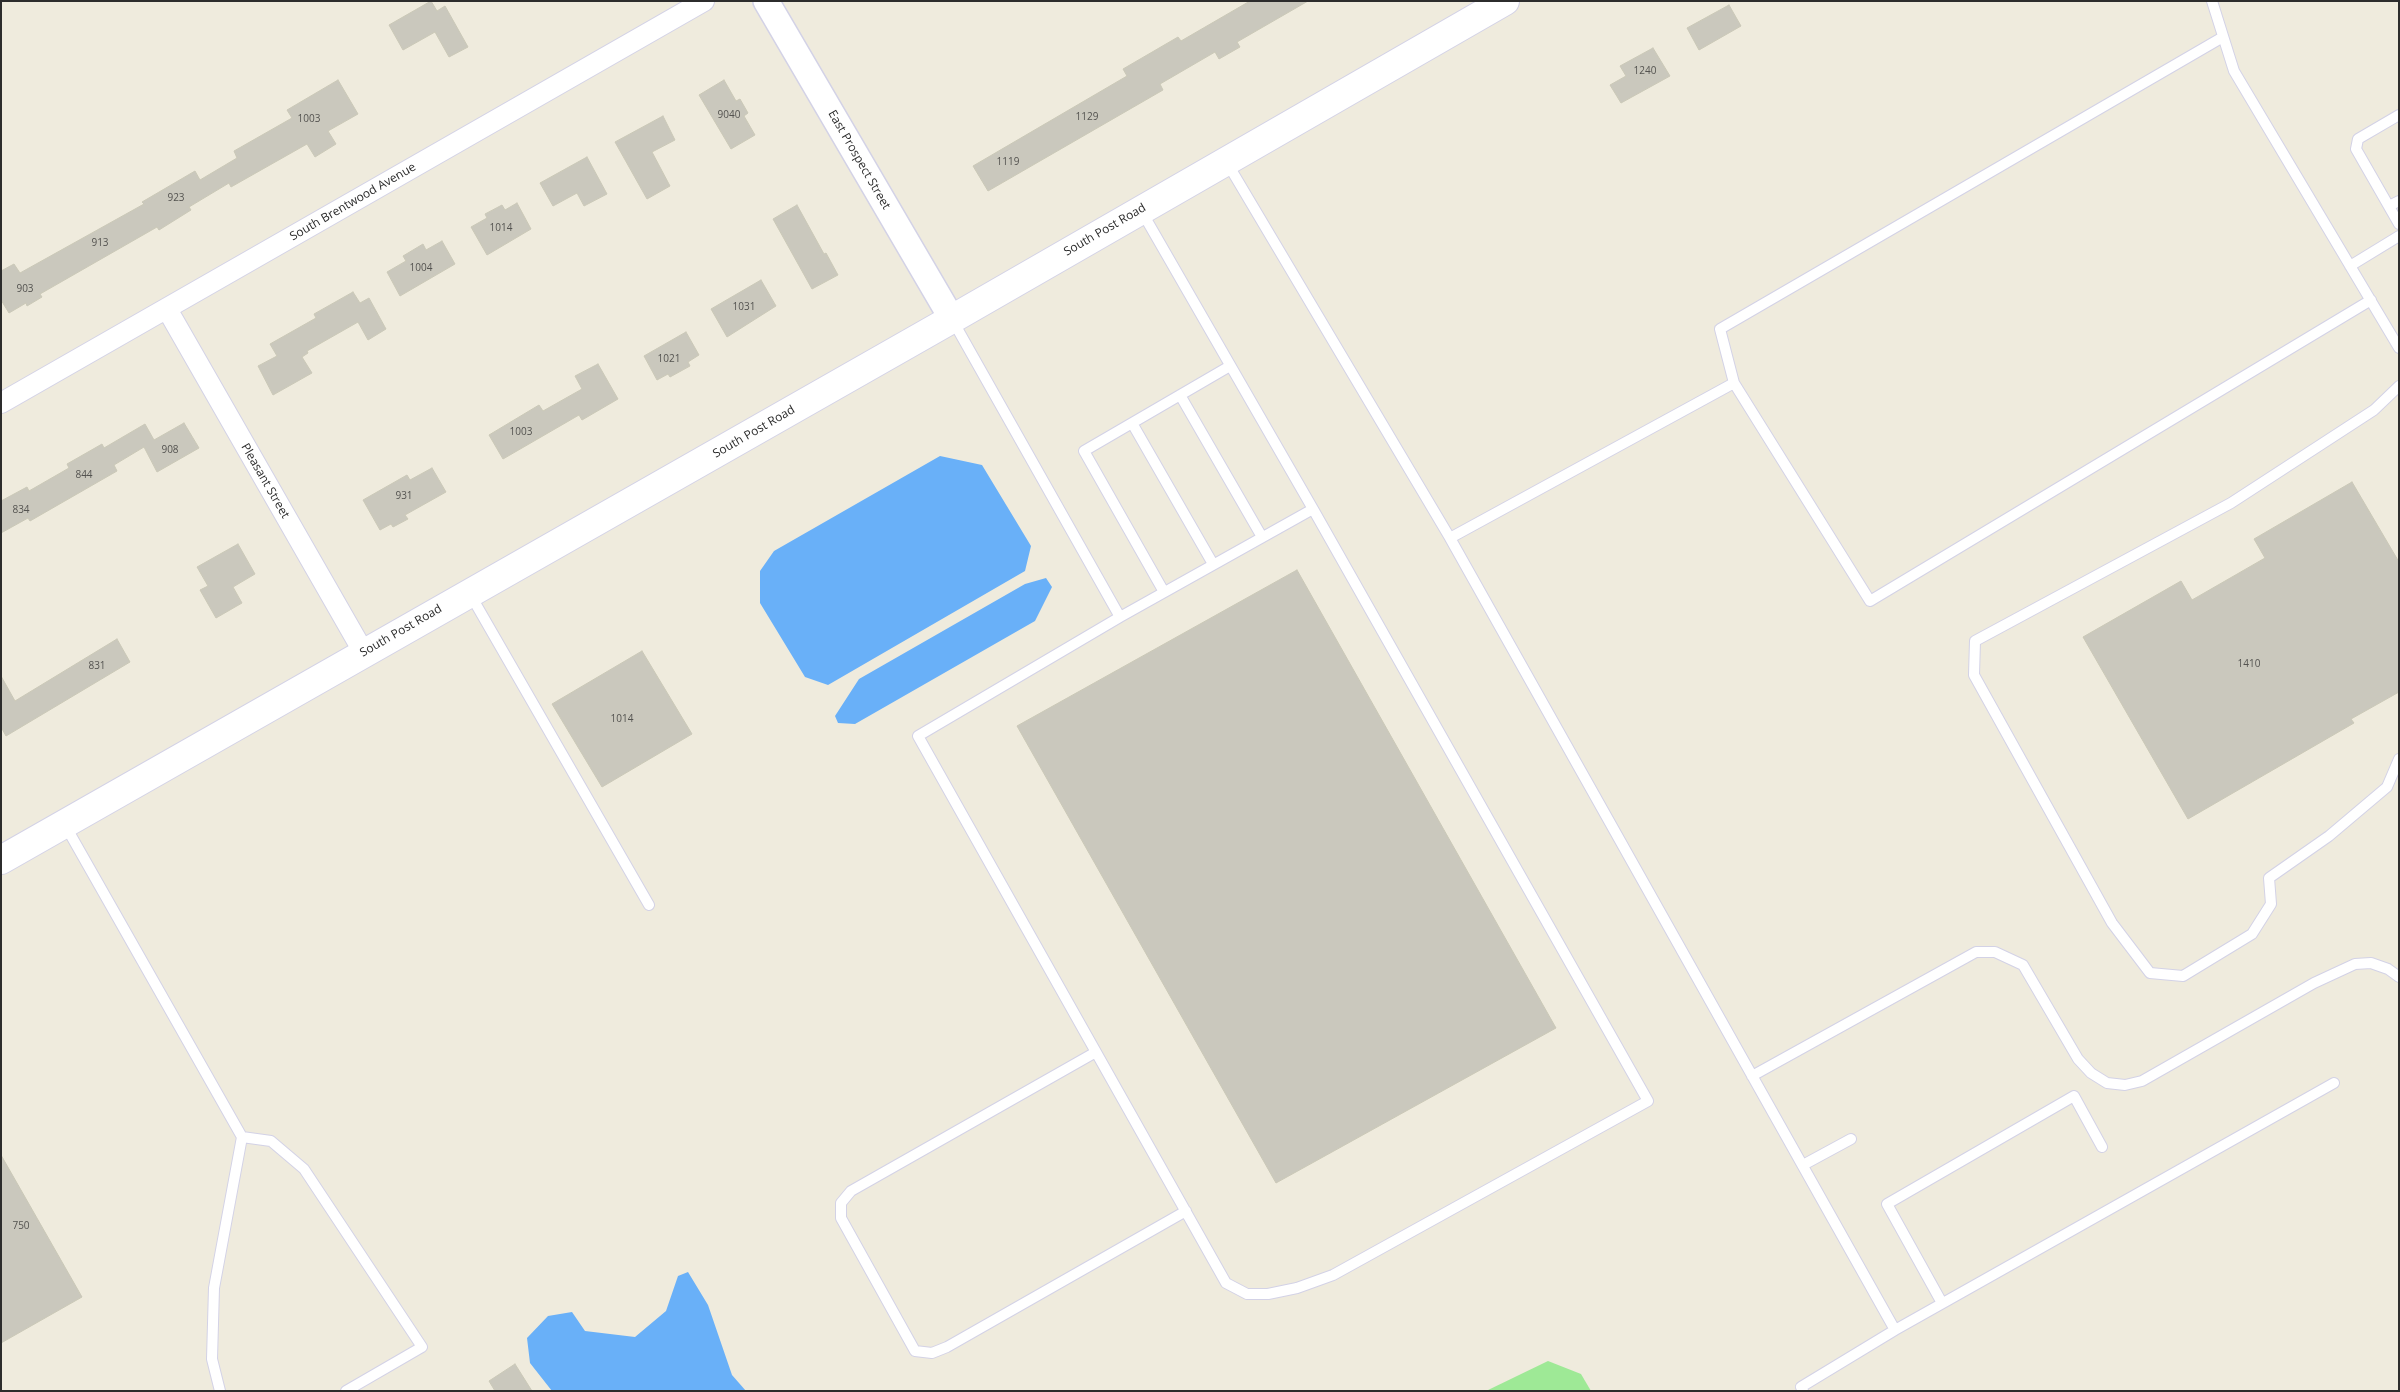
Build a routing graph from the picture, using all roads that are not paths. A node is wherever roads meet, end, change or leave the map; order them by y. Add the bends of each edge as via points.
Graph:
1 (704, 1) edge
2 (766, 1) edge
3 (1505, 1) edge
4 (2212, 1) edge
5 (2223, 37) junction
6 (2399, 115) edge
7 (1226, 160) junction
8 (2399, 201) edge
9 (2389, 206) junction
10 (1140, 209) junction
11 (2399, 224) edge
12 (2399, 236) edge
13 (2350, 266) junction
14 (2370, 300) junction
15 (167, 309) junction
16 (952, 319) junction
17 (2399, 348) edge
18 (1230, 366) junction
19 (1734, 383) junction
20 (2399, 386) edge
21 (1180, 395) junction
22 (1, 403) edge
23 (1132, 423) junction
24 (1313, 509) junction
25 (1262, 537) junction
26 (1450, 538) junction
27 (1213, 564) junction
28 (1164, 592) junction
29 (469, 593) junction
30 (1120, 617) junction
31 (364, 653) junction
32 (2399, 759) edge
33 (64, 824) junction
34 (1, 860) edge
35 (649, 905) dead end
36 (2399, 977) edge
37 (1096, 1052) junction
38 (1752, 1076) junction
39 (2334, 1083) dead end
40 (242, 1137) junction
41 (1851, 1139) dead end
42 (2102, 1147) dead end
43 (1803, 1165) junction
44 (1186, 1211) junction
45 (1942, 1303) junction
46 (1895, 1330) junction
47 (1800, 1389) edge
48 (220, 1391) edge
49 (346, 1391) edge

1 - 15 street, South Brentwood Avenue
2 - 16 street, East Prospect Street
3 - 7 main road, South Post Road
4 - 5 lane
5 - 13 lane via 2234,71
5 - 19 lane via 1720,329
6 - 9 lane via 2358,139 2356,149
7 - 10 main road, South Post Road
7 - 26 lane
8 - 9 lane
9 - 11 lane
10 - 16 main road, South Post Road
10 - 18 lane
12 - 13 lane
13 - 14 lane
14 - 17 lane
14 - 19 lane via 1870,602
15 - 22 street, South Brentwood Avenue
15 - 31 street, Pleasant Street
16 - 29 main road, South Post Road
16 - 30 lane
18 - 21 lane
18 - 24 lane
19 - 26 lane
20 - 32 lane via 2374,410 2230,504 1975,641 1974,675 2112,923 2150,973 2183,976 2252,934 2271,904 2269,878 2329,836 2387,787
21 - 23 lane
21 - 25 lane
23 - 27 lane
23 - 28 lane via 1084,450
24 - 25 lane
24 - 44 lane via 1648,1101 1333,1275 1297,1288 1268,1294 1247,1294 1226,1283
25 - 27 lane
26 - 38 lane
27 - 28 lane
28 - 30 lane
29 - 31 main road, South Post Road
29 - 35 lane
30 - 37 lane via 918,736
31 - 33 main road, South Post Road
33 - 34 main road, South Post Road
33 - 40 lane
36 - 38 lane via 2372,963 2355,964 2314,983 2142,1081 2125,1085 2107,1082 2091,1074 2078,1059 2023,965 1995,952 1976,952
37 - 44 lane
37 - 44 lane via 851,1191 841,1203 841,1218 915,1351 932,1353 947,1347
38 - 43 lane
39 - 45 lane
40 - 48 lane via 214,1288 212,1359
40 - 49 lane via 271,1141 304,1169 422,1346
41 - 43 lane
42 - 45 lane via 2074,1096 1886,1204
43 - 46 lane
45 - 46 lane
46 - 47 lane

